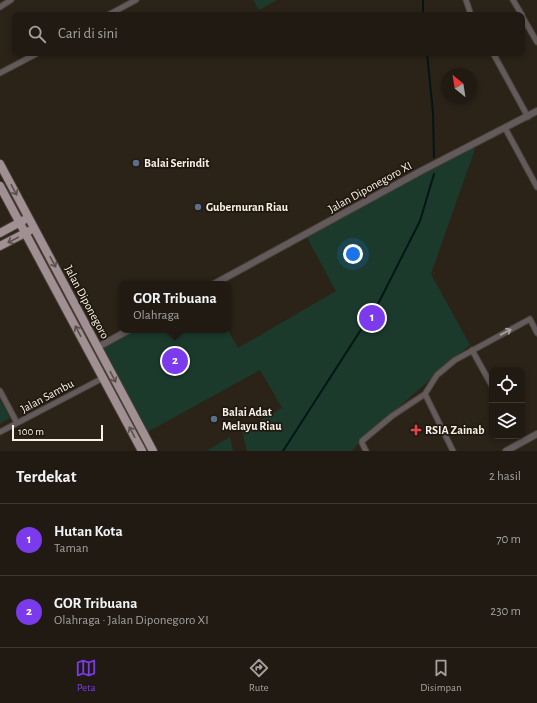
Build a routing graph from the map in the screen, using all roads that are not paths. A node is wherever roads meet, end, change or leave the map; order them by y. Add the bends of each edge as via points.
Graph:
1 (11, 0) edge
2 (136, 0) edge
3 (466, 0) edge
4 (513, 0) edge
5 (0, 7) edge
6 (114, 12) edge
7 (470, 12) edge
8 (520, 12) edge
9 (525, 20) edge
10 (537, 42) edge
11 (32, 56) edge
12 (495, 56) edge
13 (0, 73) edge
14 (537, 111) edge
15 (528, 117) junction
16 (505, 128) junction
17 (0, 164) edge
18 (0, 186) edge
19 (537, 187) edge
20 (28, 217) junction
21 (19, 222) junction
22 (34, 228) junction
23 (0, 233) edge
24 (25, 233) junction
25 (0, 246) edge
26 (219, 281) edge
27 (124, 333) edge
28 (537, 333) edge
29 (98, 347) junction
30 (472, 350) junction
31 (103, 378) junction
32 (489, 381) edge
33 (0, 391) edge
34 (425, 394) junction
35 (133, 415) junction
36 (125, 419) junction
37 (17, 423) junction
38 (0, 432) edge
39 (537, 434) edge
40 (525, 437) edge
41 (522, 439) edge
42 (142, 451) edge
43 (153, 451) edge
44 (366, 451) edge
45 (453, 451) edge
46 (506, 451) edge

1 - 5 street
2 - 6 street
3 - 7 street
4 - 8 street
9 - 10 street
11 - 13 street
12 - 15 street
14 - 15 street, Jalan Diponegoro XI
15 - 16 street, Jalan Diponegoro XI
16 - 19 street
16 - 26 street, Jalan Diponegoro XI
17 -> 20 main road, Jalan Diponegoro
18 - 21 main road, Jalan Diponegoro
20 - 21 main road
20 - 22 main road, Jalan Diponegoro
21 - 23 main road
21 - 24 main road, Jalan Diponegoro
22 - 24 main road
22 -> 29 main road, Jalan Diponegoro
24 -> 25 main road
31 -> 24 main road, Jalan Diponegoro
27 - 29 street
30 -> 28 street via 530,319
29 -> 35 main road, Jalan Diponegoro
30 - 32 street
30 - 34 street via 455,360 438,375
31 - 36 main road, Jalan Diponegoro
31 - 37 street, Jalan Sambu
33 - 37 street
34 - 44 street via 392,416 362,441
34 - 45 street
35 - 36 main road
35 - 43 main road, Jalan Diponegoro
42 -> 36 main road, Jalan Diponegoro
37 - 38 street, Jalan Sambu
39 - 40 street
41 - 46 street

